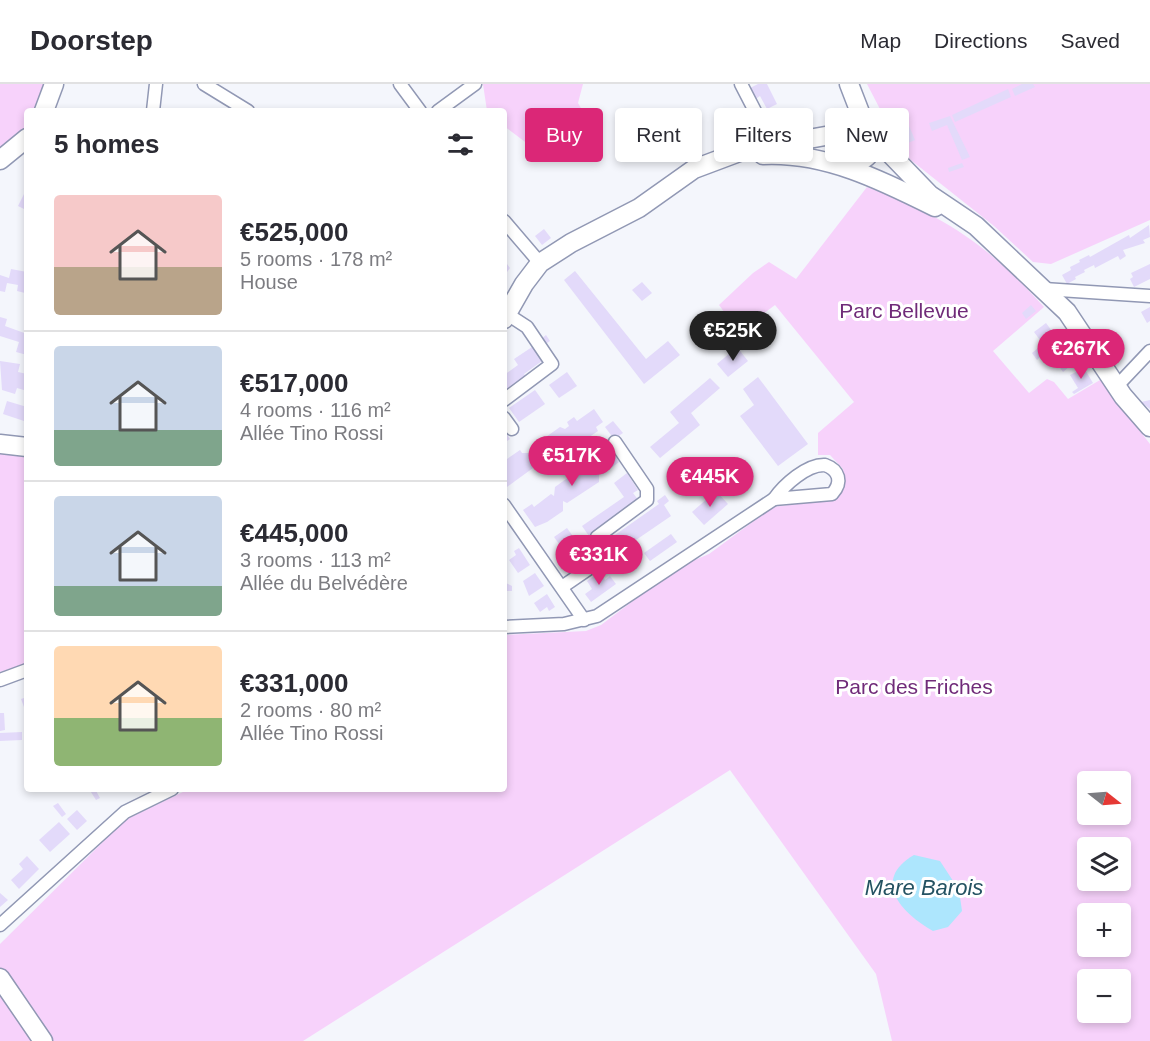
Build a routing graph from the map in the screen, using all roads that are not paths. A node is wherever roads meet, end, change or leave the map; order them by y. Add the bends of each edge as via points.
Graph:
1 (54, 84) edge
2 (156, 84) edge
3 (204, 84) edge
4 (400, 84) edge
5 (475, 84) edge
6 (741, 84) edge
7 (849, 84) edge
8 (45, 108) edge
9 (153, 108) edge
10 (243, 108) edge
11 (418, 108) edge
12 (442, 108) edge
13 (752, 108) edge
14 (858, 108) edge
15 (24, 140) edge
16 (0, 160) edge
17 (813, 160) edge
18 (714, 161) edge
19 (885, 162) edge
20 (885, 162) edge
21 (922, 196) junction
22 (507, 224) edge
23 (540, 263) junction
24 (1044, 289) junction
25 (1150, 297) edge
26 (507, 314) edge
27 (507, 318) edge
28 (1150, 351) edge
29 (1116, 387) junction
30 (507, 398) edge
31 (1144, 416) edge
32 (507, 422) edge
33 (1150, 428) edge
34 (512, 429) dead end
35 (615, 442) dead end
36 (0, 444) edge
37 (24, 447) edge
38 (774, 499) junction
39 (507, 510) edge
40 (562, 587) junction
41 (584, 620) junction
42 (507, 627) edge
43 (24, 671) edge
44 (0, 680) edge
45 (166, 792) edge
46 (0, 925) edge
47 (0, 978) edge
48 (43, 1041) edge

1 - 8 street
2 - 9 street
3 - 10 street
4 - 11 street
5 - 12 street
6 - 13 street
7 - 14 street
15 - 16 street
17 - 21 street
18 - 23 street via 694,169 639,208
19 - 21 street
20 - 21 street
21 - 24 street via 996,244
22 - 23 street
23 - 26 street
24 - 25 street
24 - 29 street via 1067,312
27 - 30 street via 527,327 552,364
28 - 29 street
29 - 31 street
31 - 33 street
32 - 34 street
35 - 40 street via 646,489 647,500 597,537 597,563
36 - 37 street
38 - 38 street via 784,487 815,466 830,466 838,476 836,490 827,495
38 - 41 street via 597,616
39 - 40 street
40 - 41 street
41 - 42 street
43 - 44 street
45 - 46 street via 125,812
47 - 48 street

